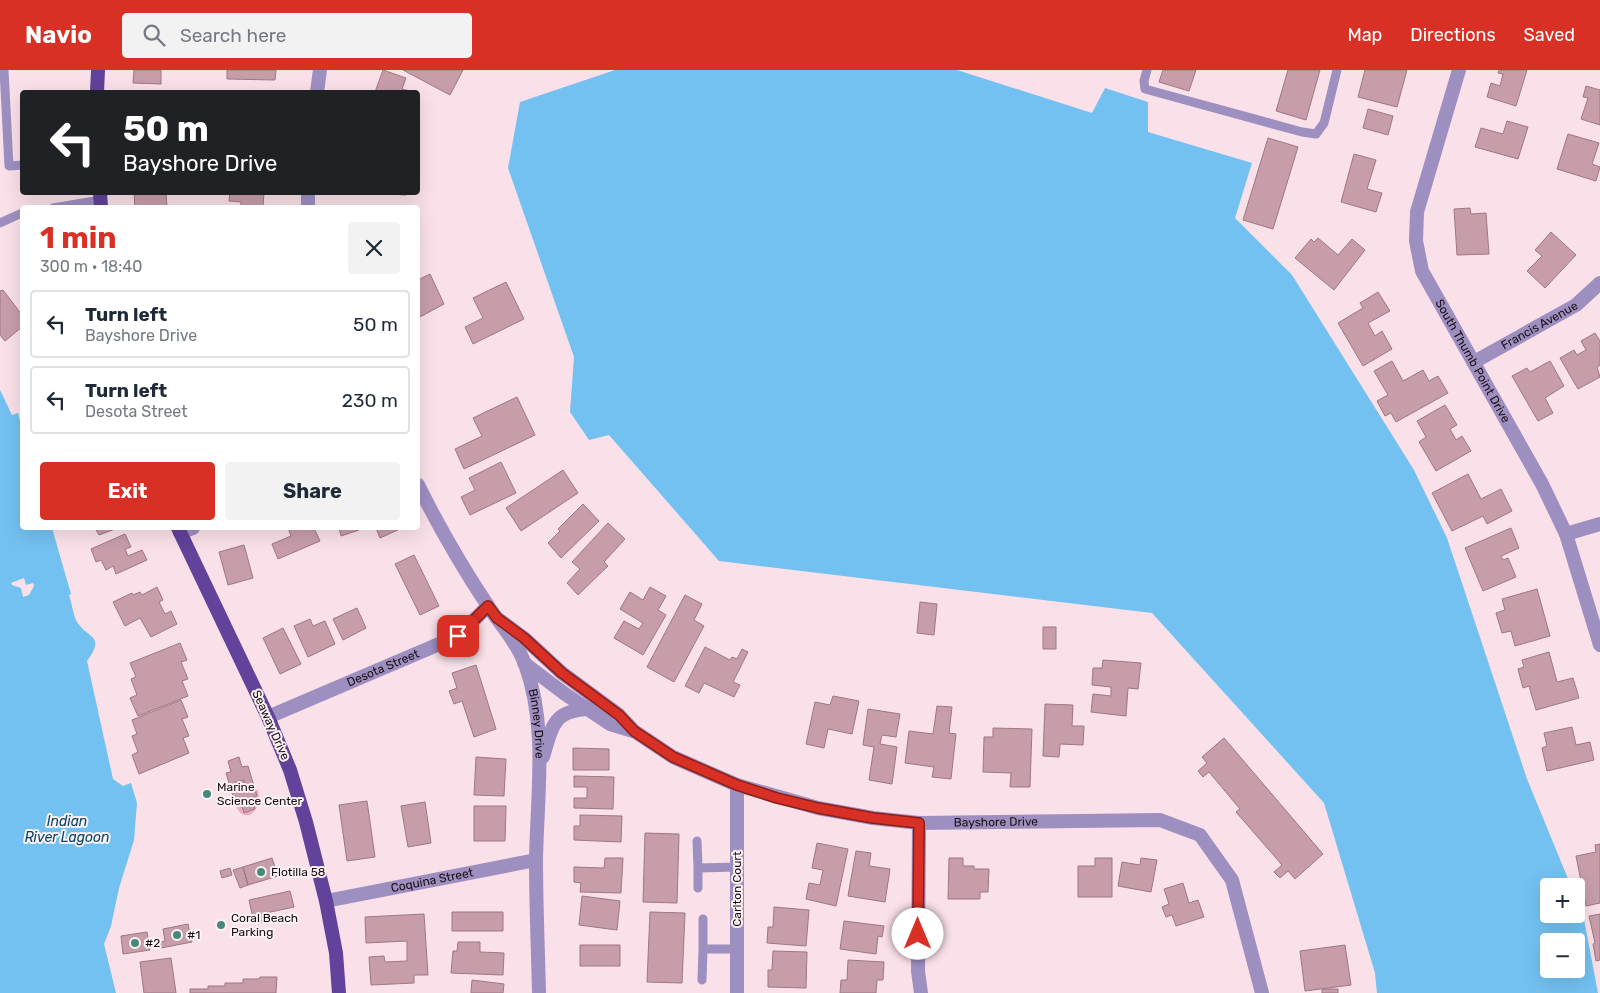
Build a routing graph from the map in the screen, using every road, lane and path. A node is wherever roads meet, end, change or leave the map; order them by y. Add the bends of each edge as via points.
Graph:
1 (4, 70) edge
2 (98, 70) edge
3 (320, 70) edge
4 (1147, 70) edge
5 (1337, 70) edge
6 (1459, 70) edge
7 (98, 90) edge
8 (317, 90) edge
9 (20, 165) edge
10 (4, 166) edge
11 (101, 200) edge
12 (71, 205) edge
13 (20, 214) edge
14 (0, 223) edge
15 (1600, 283) edge
16 (1474, 362) junction
17 (420, 489) edge
18 (1600, 524) edge
19 (179, 530) edge
20 (1566, 534) junction
21 (492, 612) junction
22 (1600, 644) edge
23 (524, 663) junction
24 (589, 709) junction
25 (268, 717) junction
26 (634, 731) junction
27 (541, 764) junction
28 (737, 785) junction
29 (919, 823) junction
30 (697, 841) dead end
31 (536, 860) junction
32 (737, 867) junction
33 (698, 868) junction
34 (698, 888) dead end
35 (326, 901) junction
36 (703, 919) dead end
37 (703, 949) junction
38 (737, 949) junction
39 (702, 980) dead end
40 (339, 993) edge
41 (539, 993) edge
42 (737, 993) edge
43 (921, 993) edge
44 (1262, 993) edge

1 - 10 lane
2 - 7 main road
3 - 8 street
4 - 5 lane via 1146,90 1316,134 1324,122
6 - 16 street, South Thumb Point Drive via 1417,212 1416,240 1422,271
9 - 10 lane
11 - 12 lane
13 - 14 lane
15 - 16 street, Francis Avenue via 1576,305
16 - 20 street, South Thumb Point Drive
17 - 21 street, Binney Drive via 443,535
18 - 20 street
19 - 25 main road, Seaway Drive
20 - 22 street, South Thumb Point Drive
21 - 23 street, Binney Drive
21 - 25 street, Desota Street via 458,636
21 - 26 street, Bayshore Drive via 562,673 619,715
23 - 24 street, Bayshore Drive
23 - 27 street, Binney Drive via 533,694
24 - 26 street, Bayshore Drive via 610,724
24 - 27 street via 563,714 554,725
25 - 35 main road, Seaway Drive via 290,770
26 - 28 street, Bayshore Drive via 673,757
27 - 31 street, Binney Drive
28 - 29 street, Bayshore Drive via 818,808
28 - 32 street, Carlton Court
29 - 43 street via 918,971
29 - 44 street, Bayshore Drive via 1160,820 1200,835 1232,880
30 - 33 lane
31 - 35 street, Coquina Street
31 - 41 street, Binney Drive
32 - 33 lane
32 - 38 street, Carlton Court
33 - 34 lane
35 - 40 main road, Seaway Drive via 336,953
36 - 37 lane
37 - 38 lane
37 - 39 lane
38 - 42 street, Carlton Court

